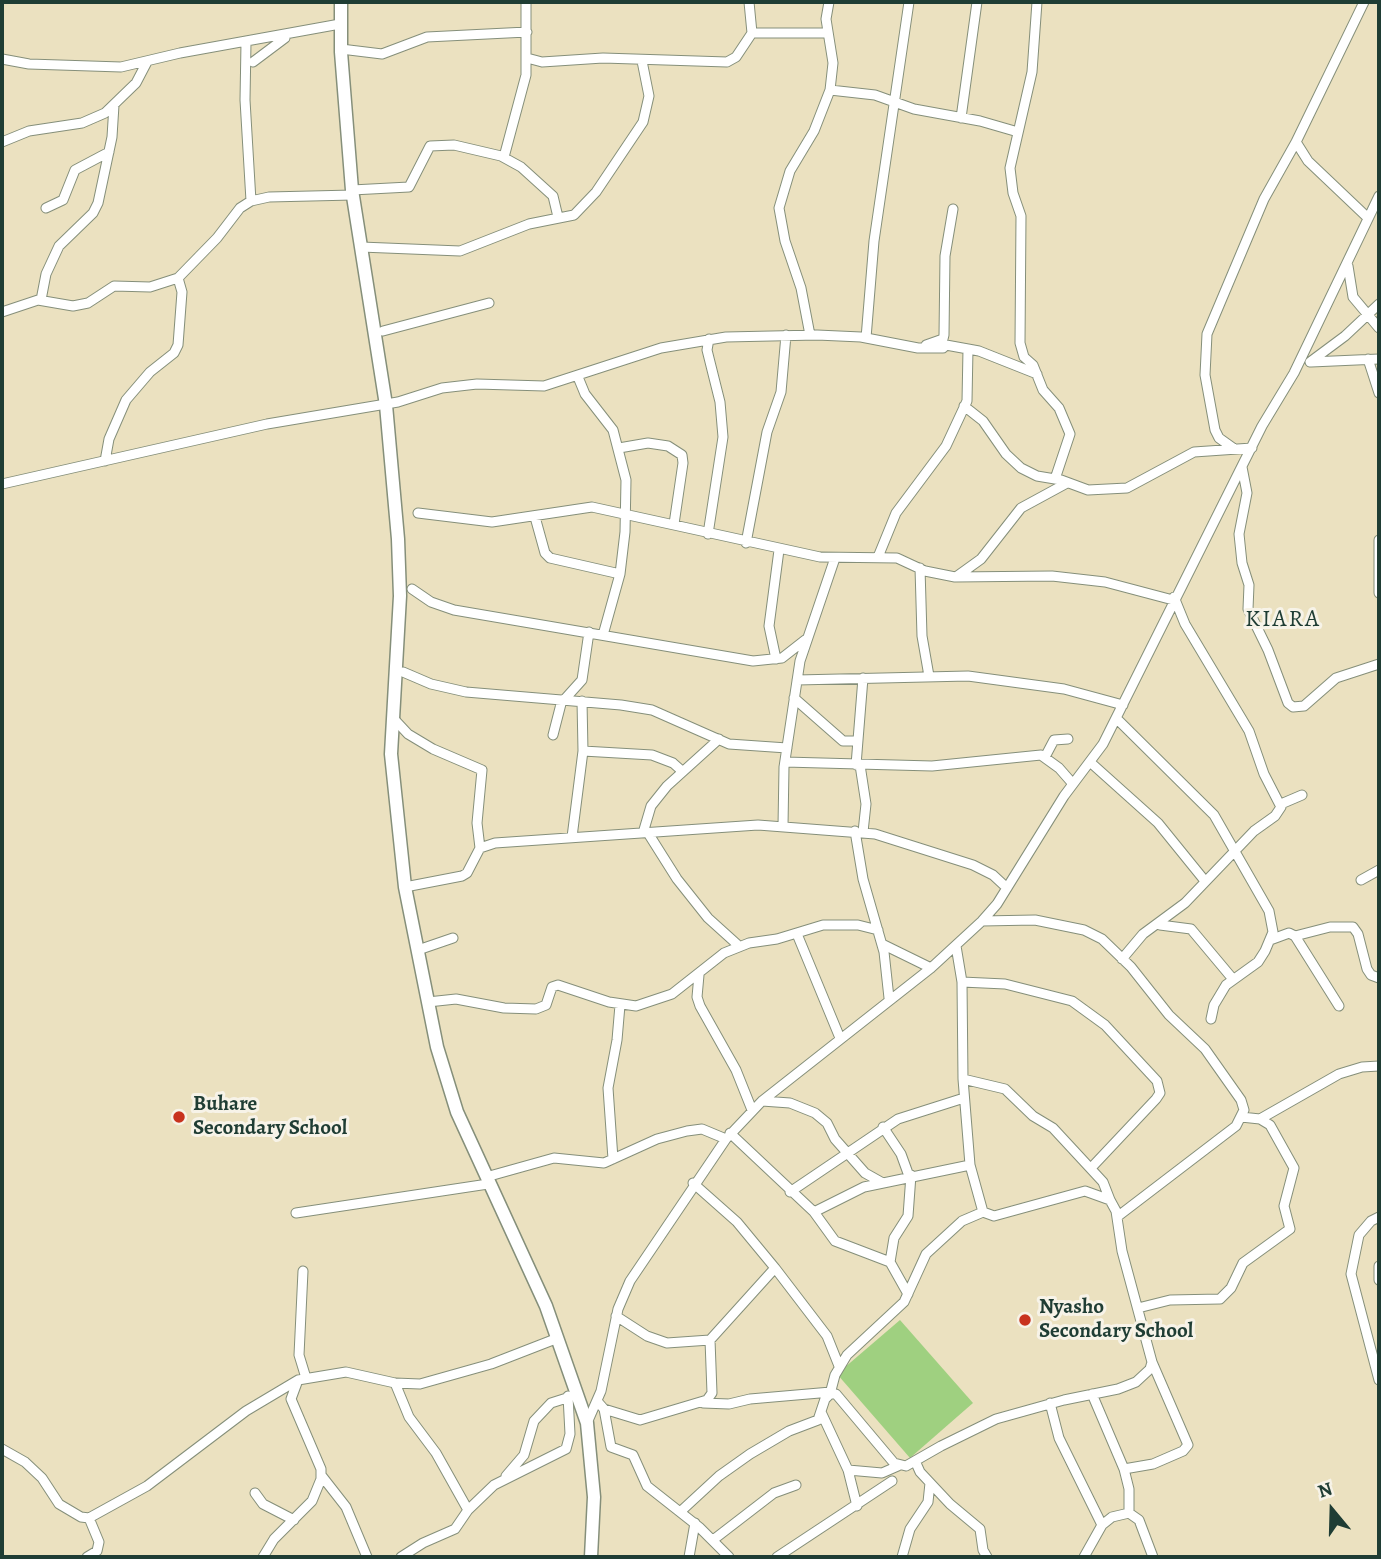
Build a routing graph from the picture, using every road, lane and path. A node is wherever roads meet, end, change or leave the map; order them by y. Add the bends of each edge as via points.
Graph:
1 (341, 2) edge
2 (526, 2) edge
3 (749, 2) edge
4 (829, 2) edge
5 (909, 2) edge
6 (977, 2) edge
7 (1037, 2) edge
8 (1364, 2) edge
9 (340, 24) junction
10 (527, 32) junction
11 (293, 33) junction
12 (752, 33) junction
13 (828, 33) junction
14 (246, 43) junction
15 (341, 49) junction
16 (527, 58) junction
17 (2, 59) edge
18 (642, 61) junction
19 (147, 62) junction
20 (253, 62) dead end
21 (830, 90) junction
22 (897, 103) junction
23 (114, 105) junction
24 (961, 118) junction
25 (1018, 132) junction
26 (2, 142) edge
27 (1297, 142) junction
28 (108, 152) junction
29 (504, 157) junction
30 (353, 193) junction
31 (1379, 196) edge
32 (251, 201) junction
33 (46, 208) dead end
34 (953, 209) dead end
35 (1372, 216) edge
36 (558, 217) junction
37 (361, 247) junction
38 (1348, 265) junction
39 (177, 278) junction
40 (41, 300) junction
41 (489, 303) dead end
42 (1379, 304) edge
43 (2, 312) edge
44 (1366, 316) junction
45 (1379, 328) edge
46 (383, 331) dead end
47 (786, 335) junction
48 (810, 335) junction
49 (866, 338) junction
50 (709, 339) junction
51 (918, 348) junction
52 (968, 349) junction
53 (1368, 359) junction
54 (1379, 359) edge
55 (1298, 362) junction
56 (1310, 362) junction
57 (1037, 374) junction
58 (578, 377) junction
59 (1379, 393) edge
60 (386, 405) junction
61 (964, 406) junction
62 (619, 447) junction
63 (1233, 448) junction
64 (1252, 448) junction
65 (105, 461) junction
66 (1242, 467) junction
67 (1055, 478) junction
68 (1067, 483) junction
69 (2, 484) edge
70 (418, 513) dead end
71 (625, 513) junction
72 (534, 517) junction
73 (674, 524) junction
74 (709, 534) junction
75 (1379, 540) edge
76 (747, 543) junction
77 (779, 550) junction
78 (878, 557) junction
79 (835, 558) junction
80 (920, 568) junction
81 (620, 574) junction
82 (955, 577) junction
83 (412, 589) dead end
84 (1379, 593) edge
85 (1174, 598) junction
86 (589, 632) junction
87 (603, 635) junction
88 (805, 640) junction
89 (776, 659) junction
90 (1379, 664) edge
91 (403, 672) dead end
92 (929, 676) junction
93 (863, 678) junction
94 (582, 680) junction
95 (797, 680) junction
96 (794, 698) junction
97 (563, 700) junction
98 (583, 701) junction
99 (1123, 705) junction
100 (394, 719) junction
101 (1116, 719) junction
102 (553, 735) dead end
103 (719, 739) junction
104 (1068, 739) dead end
105 (856, 741) junction
106 (787, 748) junction
107 (583, 751) junction
108 (1045, 757) junction
109 (785, 762) junction
110 (1090, 762) junction
111 (858, 765) junction
112 (682, 771) junction
113 (1073, 784) junction
114 (1302, 795) dead end
115 (1281, 804) junction
116 (783, 826) junction
117 (859, 831) junction
118 (645, 833) junction
119 (572, 837) junction
120 (480, 848) junction
121 (1234, 853) junction
122 (1379, 870) edge
123 (1361, 880) dead end
124 (1205, 881) junction
125 (405, 887) junction
126 (1007, 888) junction
127 (982, 921) junction
128 (1156, 925) junction
129 (878, 930) junction
130 (797, 933) junction
131 (1294, 936) junction
132 (453, 938) dead end
133 (1270, 940) junction
134 (882, 944) junction
135 (739, 946) junction
136 (956, 946) junction
137 (418, 950) junction
138 (1122, 959) junction
139 (930, 968) junction
140 (699, 975) junction
141 (1232, 978) junction
142 (1379, 978) edge
143 (962, 982) junction
144 (889, 998) junction
145 (428, 1002) junction
146 (620, 1005) junction
147 (1339, 1006) dead end
148 (1211, 1019) dead end
149 (840, 1038) junction
150 (1379, 1066) edge
151 (963, 1079) junction
152 (964, 1098) junction
153 (762, 1101) junction
154 (752, 1110) junction
155 (1241, 1117) junction
156 (1260, 1119) junction
157 (883, 1128) junction
158 (728, 1136) junction
159 (846, 1151) junction
160 (613, 1159) junction
161 (970, 1165) junction
162 (1091, 1168) junction
163 (910, 1175) junction
164 (487, 1181) junction
165 (883, 1182) junction
166 (693, 1183) junction
167 (790, 1192) junction
168 (1110, 1200) junction
169 (814, 1212) junction
170 (983, 1212) junction
171 (296, 1213) dead end
172 (1117, 1217) junction
173 (1379, 1217) edge
174 (890, 1262) junction
175 (1379, 1266) edge
176 (775, 1268) junction
177 (303, 1271) dead end
178 (1379, 1280) edge
179 (908, 1294) junction
180 (1138, 1308) junction
181 (617, 1316) junction
182 (558, 1338) junction
183 (710, 1340) junction
184 (1152, 1362) junction
185 (839, 1366) junction
186 (302, 1379) junction
187 (1379, 1380) edge
188 (396, 1383) junction
189 (831, 1393) junction
190 (1091, 1394) junction
191 (573, 1396) junction
192 (597, 1401) junction
193 (701, 1403) junction
194 (1050, 1403) junction
195 (604, 1409) junction
196 (821, 1412) junction
197 (587, 1423) junction
198 (2, 1449) edge
199 (916, 1463) junction
200 (898, 1466) junction
201 (1124, 1469) junction
202 (848, 1470) junction
203 (321, 1475) junction
204 (892, 1481) dead end
205 (930, 1483) junction
206 (494, 1485) junction
207 (796, 1485) dead end
208 (255, 1493) dead end
209 (857, 1506) junction
210 (467, 1510) junction
211 (680, 1512) junction
212 (1129, 1513) junction
213 (89, 1518) junction
214 (294, 1520) junction
215 (695, 1523) junction
216 (1101, 1525) junction
217 (713, 1540) junction
218 (87, 1557) edge
219 (263, 1557) edge
220 (367, 1557) edge
221 (401, 1557) edge
222 (591, 1557) edge
223 (689, 1557) edge
224 (729, 1557) edge
225 (777, 1557) edge
226 (902, 1557) edge
227 (987, 1557) edge
228 (1084, 1557) edge
229 (1153, 1557) edge

1 - 9 main road
2 - 10 street
3 - 12 street
4 - 13 street
5 - 22 street
6 - 24 street
7 - 25 street via 1032,72
8 - 27 street
9 - 11 street
9 - 15 main road
10 - 15 street via 427,37 382,54
10 - 16 street
11 - 14 street
11 - 20 street
12 - 13 street
12 - 18 street via 736,57 727,62
13 - 21 street via 833,63
14 - 19 street via 180,52
14 - 32 street via 244,100
15 - 30 main road
16 - 18 street via 542,62
16 - 29 street
17 - 19 street via 85,67
18 - 36 street via 649,96 643,122 585,205 574,215
19 - 23 street via 136,83
21 - 22 street via 876,94
21 - 48 street via 814,131 790,172 779,208
22 - 24 street
22 - 49 street via 874,241
23 - 26 street via 82,122 29,131
23 - 28 street
24 - 25 street
25 - 57 street via 1010,167 1021,216 1020,343
27 - 35 street via 1308,162
27 - 63 street via 1264,199 1207,334 1205,375 1215,430
28 - 33 street via 75,170 63,200
28 - 40 street via 98,203 59,246
29 - 30 street via 435,144 427,150 410,187
29 - 36 street via 549,192
30 - 32 street
30 - 37 main road
31 - 35 street
32 - 39 street
34 - 51 street via 945,256 943,339
35 - 38 street
36 - 37 street via 460,251
37 - 60 main road
38 - 44 street via 1353,297
38 - 55 street
39 - 40 street via 150,287 114,286 97,300 73,306
39 - 65 street via 182,292 178,345 126,400
40 - 43 street
41 - 46 street
42 - 44 street
44 - 45 street
44 - 56 street
47 - 48 street
47 - 50 street
47 - 76 street via 780,392 767,432
48 - 49 street
49 - 51 street
50 - 58 street via 661,348
50 - 74 street via 723,437
51 - 52 street via 946,345
52 - 57 street
52 - 61 street
53 - 54 street
53 - 56 street
53 - 59 street
55 - 56 street
55 - 64 street
57 - 67 street via 1070,434
58 - 60 street via 544,386 460,385
58 - 62 street
60 - 65 street via 271,424
60 - 100 main road via 399,588
61 - 67 street via 984,421 1021,468
61 - 78 street via 946,446 896,513
62 - 71 street
62 - 73 street via 648,443 668,446 681,455
63 - 64 street
63 - 68 street via 1194,452 1119,491 1088,490
64 - 66 street
65 - 69 street
66 - 85 street
66 - 90 street via 1247,493 1239,534 1249,585 1248,609 1288,703 1304,706 1336,678
67 - 68 street
68 - 82 street via 1021,508 981,559
70 - 72 street via 492,522
71 - 72 street via 592,507
71 - 73 street
71 - 81 street
72 - 81 street via 550,558
73 - 74 street
74 - 76 street
75 - 84 street
76 - 77 street
77 - 79 street
77 - 89 street via 769,626
78 - 79 street
78 - 80 street via 898,558
79 - 88 street
80 - 82 street
80 - 92 street via 922,636
81 - 87 street
82 - 85 street via 1052,576 1105,582
83 - 86 street via 454,610
85 - 99 street
85 - 115 street via 1249,731
86 - 87 street
86 - 94 street
87 - 89 street via 753,661
88 - 89 street via 791,654
88 - 95 street
91 - 97 street via 467,692
92 - 93 street
92 - 99 street via 968,676 1064,689
93 - 95 street
93 - 105 street
94 - 97 street
94 - 98 street
95 - 96 street
96 - 105 street via 843,741
96 - 106 street
97 - 98 street
97 - 102 street
98 - 103 street via 652,710
98 - 107 street
99 - 101 street
100 - 120 street via 421,742 482,770 477,823
100 - 125 main road via 391,754
101 - 110 street
101 - 121 street via 1214,815
103 - 106 street via 743,747
103 - 112 street
104 - 108 street via 1054,740
105 - 111 street
106 - 109 street
107 - 112 street via 652,755
107 - 119 street
108 - 111 street via 1001,757 950,765
108 - 113 street
109 - 111 street
109 - 116 street
110 - 113 street
110 - 124 street via 1158,824
111 - 117 street via 866,804
112 - 118 street via 651,806
113 - 126 street
114 - 115 street
115 - 121 street via 1275,816
116 - 117 street
116 - 118 street via 721,825
117 - 126 street via 973,865
117 - 129 street via 863,878
118 - 119 street
118 - 135 street via 708,918
119 - 120 street
120 - 125 street via 462,876
121 - 124 street
121 - 133 street via 1269,911
122 - 123 street
124 - 128 street
125 - 137 main road
126 - 127 street
127 - 136 street
127 - 138 street via 1022,918 1084,930
128 - 138 street
128 - 141 street via 1191,929
129 - 130 street via 841,924
129 - 134 street
130 - 135 street
130 - 149 street
131 - 133 street via 1289,933
131 - 142 street via 1353,927 1367,969
131 - 147 street
132 - 137 street
133 - 141 street via 1258,962
134 - 139 street
134 - 144 street
135 - 140 street via 723,953
136 - 139 street
136 - 143 street
137 - 145 main road
138 - 155 street via 1205,1049 1241,1100
139 - 144 street
140 - 146 street via 657,1000
140 - 154 street via 700,1006 736,1070
141 - 148 street via 1219,995
143 - 151 street
143 - 162 street via 1005,984 1072,1002 1105,1025 1157,1081 1157,1099
144 - 149 street
145 - 146 street via 456,999 536,1009 546,1005 552,987 558,985
145 - 164 main road via 457,1112
146 - 160 street via 608,1088
149 - 153 street
150 - 156 street via 1339,1074
151 - 152 street
151 - 162 street via 1005,1089 1067,1140
152 - 157 street via 908,1114
152 - 161 street
153 - 154 street
153 - 159 street via 790,1103 815,1113
154 - 158 street
155 - 156 street
155 - 172 street via 1236,1126
156 - 180 street via 1270,1125 1294,1168 1284,1206 1290,1229 1243,1263 1220,1299 1170,1300
157 - 159 street
157 - 163 street
158 - 160 street via 702,1129 687,1131
158 - 166 street
158 - 167 street
159 - 165 street via 871,1178
159 - 167 street
160 - 164 street via 589,1164 544,1160
161 - 163 street
161 - 170 street
162 - 168 street
163 - 165 street
163 - 174 street via 908,1216 894,1238
164 - 171 street
164 - 182 main road
165 - 169 street
166 - 176 street via 737,1222
166 - 181 street via 630,1281
167 - 169 street
168 - 170 street via 1085,1191 993,1216
168 - 172 street
169 - 174 street via 835,1241
170 - 179 street via 962,1221 926,1254
172 - 180 street
173 - 187 street via 1359,1235 1351,1274
174 - 179 street
175 - 178 street
176 - 183 street
176 - 185 street via 827,1336
177 - 186 street
179 - 185 street
180 - 184 street
181 - 183 street via 667,1343
181 - 192 street
182 - 188 street via 420,1384
182 - 191 main road
183 - 193 street via 712,1393
184 - 190 street via 1136,1382
184 - 201 street via 1188,1445 1153,1464
185 - 189 street
186 - 188 street via 357,1373
186 - 203 street via 292,1405
186 - 213 street via 246,1411 155,1481
188 - 210 street via 409,1417 436,1453
189 - 193 street
189 - 196 street
189 - 200 street
190 - 194 street
190 - 201 street
191 - 197 main road
191 - 206 street via 551,1403 534,1420 524,1455
191 - 206 street via 566,1449
192 - 195 street
192 - 197 street
193 - 195 street via 640,1420
194 - 199 street via 996,1419
194 - 216 street via 1059,1438
195 - 211 street via 611,1447 633,1455 647,1486
196 - 202 street
196 - 211 street via 816,1422 772,1440 719,1476
197 - 222 main road via 594,1497
198 - 213 street via 42,1478 59,1504
199 - 200 street
199 - 205 street
200 - 202 street via 882,1473
201 - 212 street
202 - 209 street
203 - 214 street via 312,1501
203 - 220 street via 346,1507
204 - 209 street
205 - 226 street via 928,1503 910,1529
205 - 227 street via 980,1530
206 - 210 street
207 - 217 street via 774,1493
208 - 214 street via 263,1504
209 - 225 street
210 - 221 street via 455,1529
211 - 215 street
212 - 216 street
212 - 229 street via 1139,1520
213 - 218 street via 99,1542 97,1551
214 - 219 street
215 - 217 street
215 - 223 street
216 - 228 street
217 - 224 street

